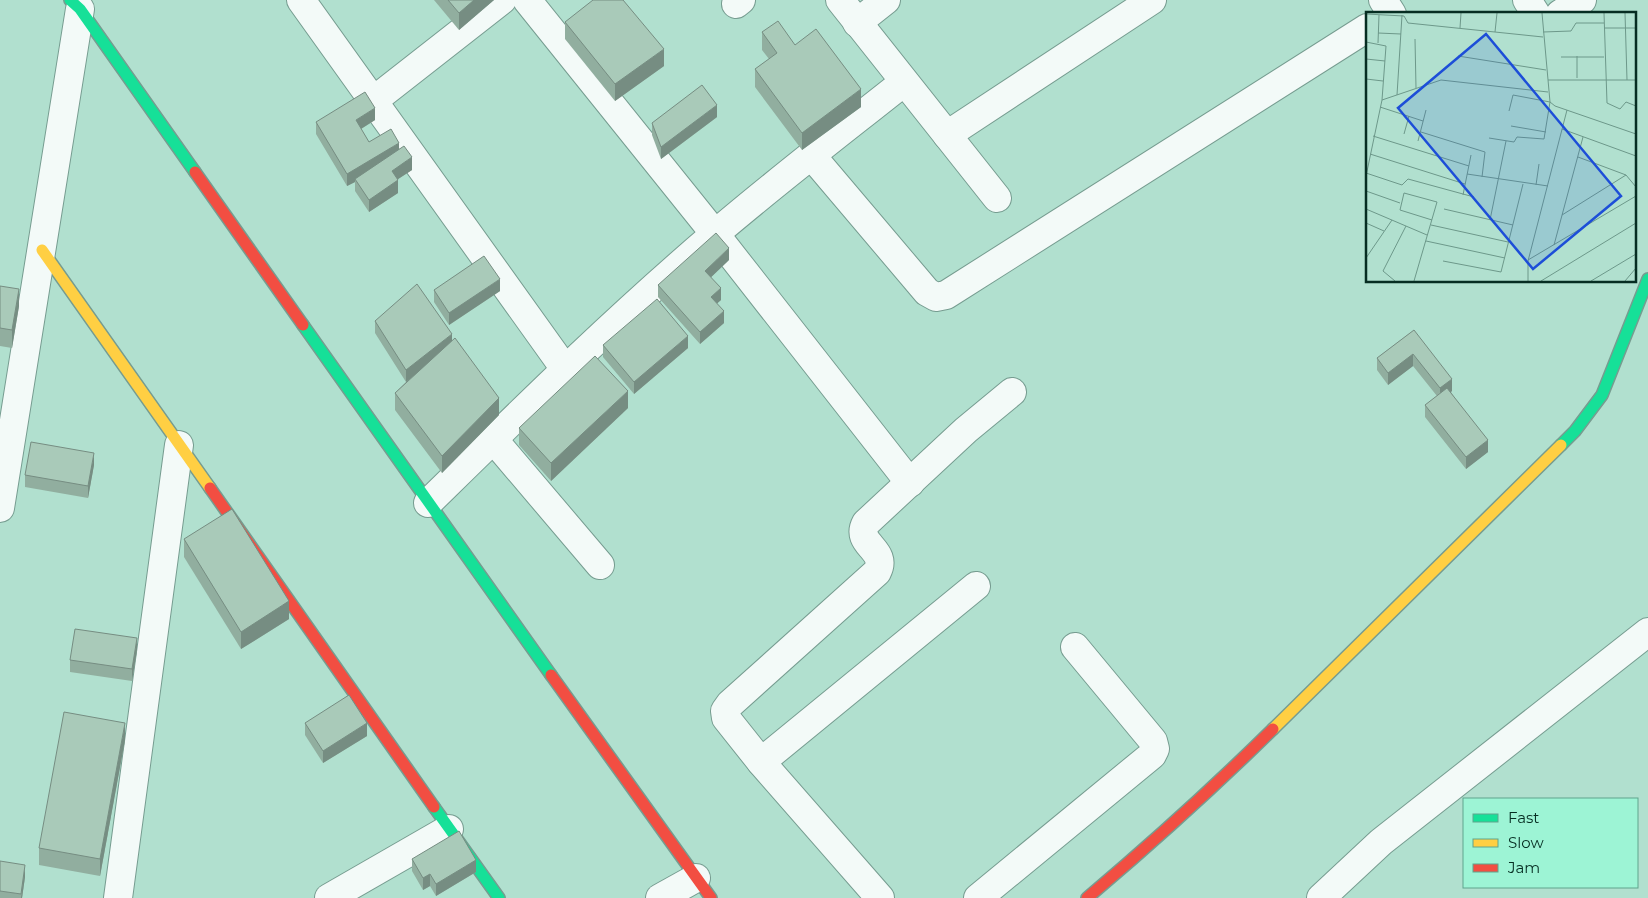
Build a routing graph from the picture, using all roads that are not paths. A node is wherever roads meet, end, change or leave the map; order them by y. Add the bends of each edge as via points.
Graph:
1 (301, 0) edge
2 (502, 0) edge
3 (527, 0) edge
4 (840, 0) edge
5 (886, 0) edge
6 (1152, 0) edge
7 (1527, 0) edge
8 (1582, 0) edge
9 (75, 4) edge
10 (1535, 12) edge
11 (1563, 12) edge
12 (857, 23) junction
13 (1366, 29) edge
14 (904, 82) junction
15 (373, 101) junction
16 (947, 135) junction
17 (811, 155) junction
18 (997, 198) dead end
19 (715, 234) junction
20 (42, 250) junction
21 (1648, 279) edge
22 (565, 369) junction
23 (1012, 392) dead end
24 (494, 439) junction
25 (179, 445) junction
26 (910, 483) junction
27 (428, 503) junction
28 (0, 508) edge
29 (600, 565) dead end
30 (976, 586) dead end
31 (1648, 632) edge
32 (1075, 647) dead end
33 (761, 762) junction
34 (449, 828) junction
35 (703, 888) edge
36 (118, 898) edge
37 (330, 898) edge
38 (498, 898) edge
39 (660, 898) edge
40 (880, 898) edge
41 (978, 898) edge
42 (1087, 898) edge
43 (1321, 898) edge

1 - 15 street
2 - 15 street
3 - 19 street
4 - 12 street
5 - 12 street
6 - 16 street
7 - 10 street
8 - 11 street
9 - 20 street
9 - 27 street
12 - 14 street
13 - 17 street via 946,295 936,298 927,292
14 - 16 street
14 - 17 street
15 - 22 street
16 - 18 street
17 - 19 street
19 - 22 street
19 - 26 street
20 - 25 street
20 - 28 street
21 - 42 street via 1602,395 1575,431 1228,774
22 - 24 street
23 - 26 street
24 - 27 street
24 - 29 street
25 - 34 street
25 - 36 street
26 - 33 street via 863,530 863,537 880,558 877,572 725,711 726,718
27 - 35 street
30 - 33 street
31 - 43 street via 1381,842
32 - 41 street via 1153,741 1155,749 1152,755
33 - 40 street
34 - 37 street
34 - 38 street
35 - 39 street

